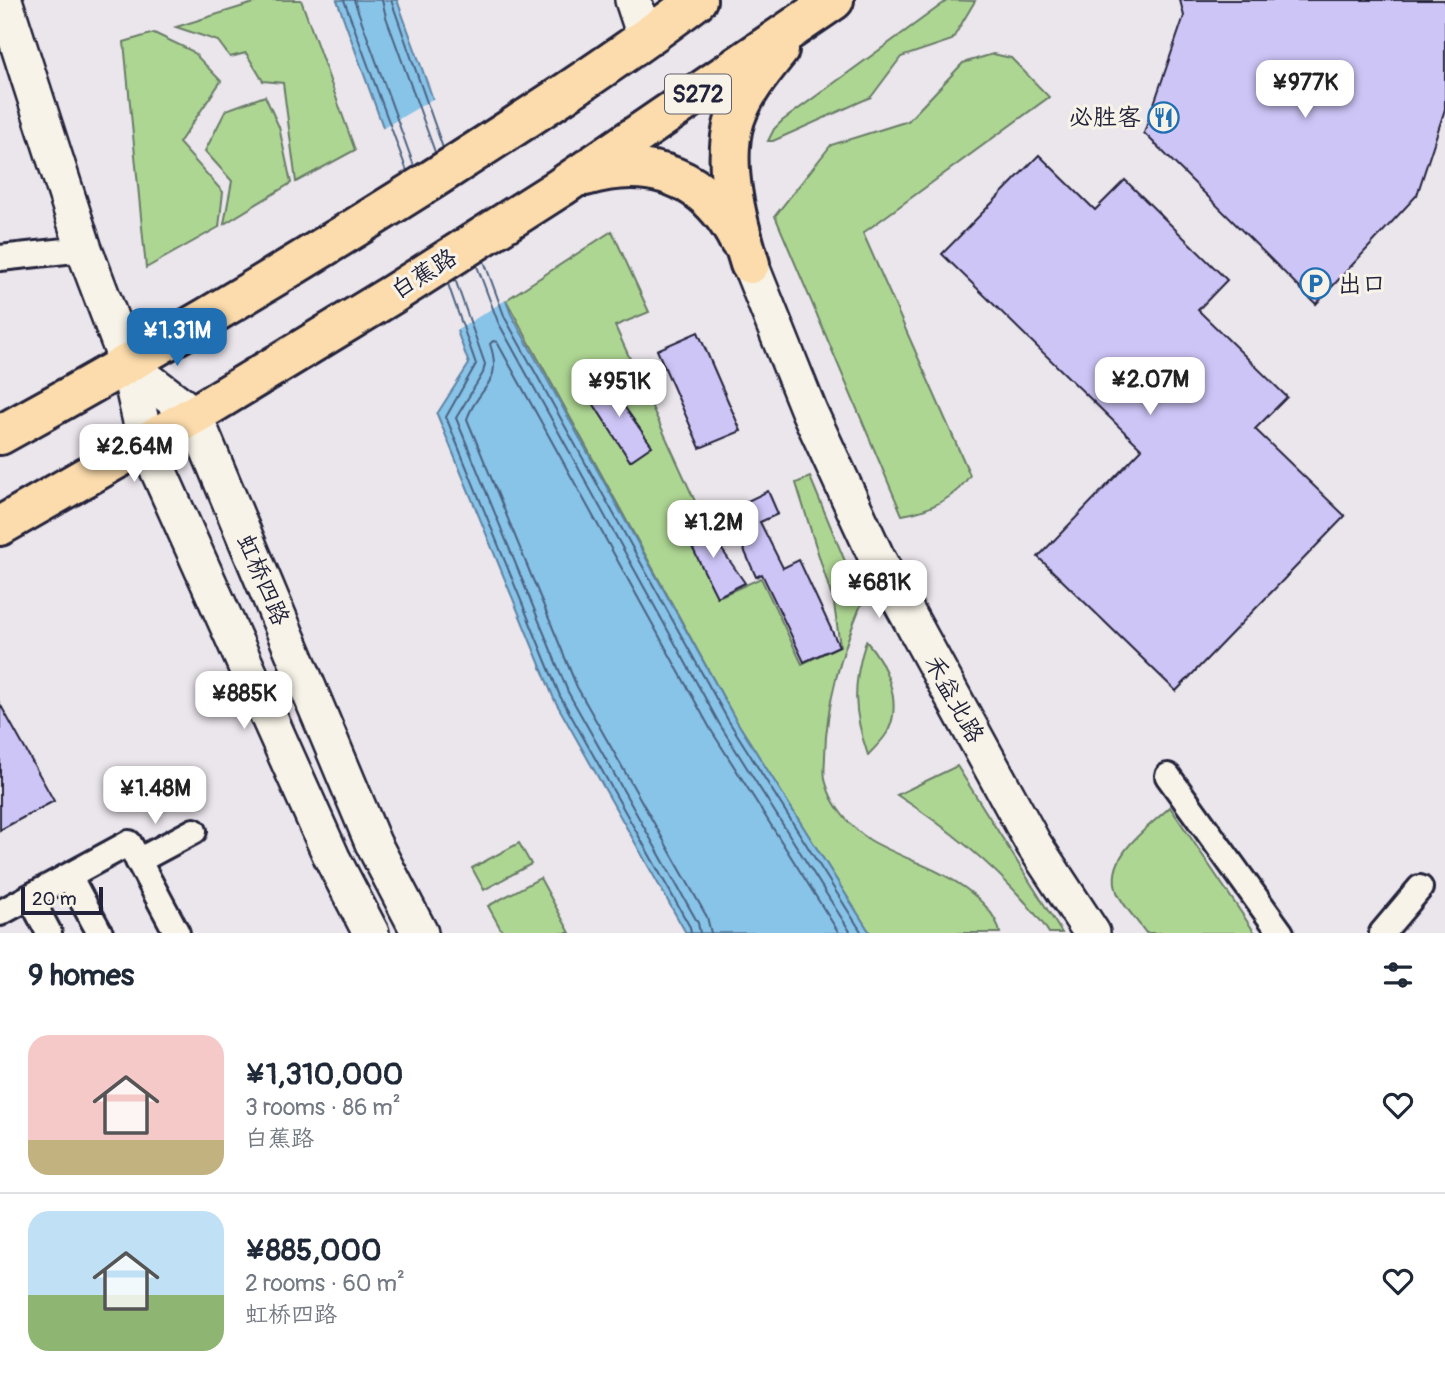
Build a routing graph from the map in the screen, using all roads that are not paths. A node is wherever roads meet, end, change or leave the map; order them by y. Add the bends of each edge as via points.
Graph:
1 (4, 0) edge
2 (633, 0) edge
3 (697, 0) edge
4 (823, 8) edge
5 (646, 38) junction
6 (561, 187) junction
7 (84, 249) junction
8 (0, 258) edge
9 (750, 264) junction
10 (128, 365) junction
11 (194, 415) junction
12 (0, 435) edge
13 (146, 443) junction
14 (0, 526) edge
15 (1168, 776) dead end
16 (194, 831) dead end
17 (138, 861) junction
18 (69, 876) junction
19 (1420, 888) dead end
20 (30, 897) junction
21 (0, 913) edge
22 (49, 933) edge
23 (100, 933) edge
24 (177, 933) edge
25 (371, 933) edge
26 (420, 933) edge
27 (1092, 933) edge
28 (1281, 933) edge
29 (1382, 933) edge

1 - 7 street, 虹桥四路
2 - 5 street
3 - 5 main road
4 - 6 main road, 白蕉路 / S272
4 - 9 main road via 755,80 735,120 733,188 737,223
5 - 10 main road via 369,219
6 - 9 main road via 608,169 633,167 665,173 690,184 714,205
6 - 11 main road, 白蕉路 / S272
7 - 8 street
7 - 10 street, 虹桥四路
9 - 27 street, 禾益北路 via 814,422 876,556 1033,843
10 - 11 street
10 - 12 main road
10 - 13 street, 虹桥四路
11 - 13 main road, 白蕉路
11 - 26 street, 虹桥四路 via 373,843
13 - 14 main road, 白蕉路
13 - 25 street, 虹桥四路 via 332,858
15 - 28 street
16 - 17 street
17 - 18 street via 129,844
17 - 24 street
18 - 20 street
18 - 23 street
19 - 29 street
20 - 21 street
20 - 22 street

